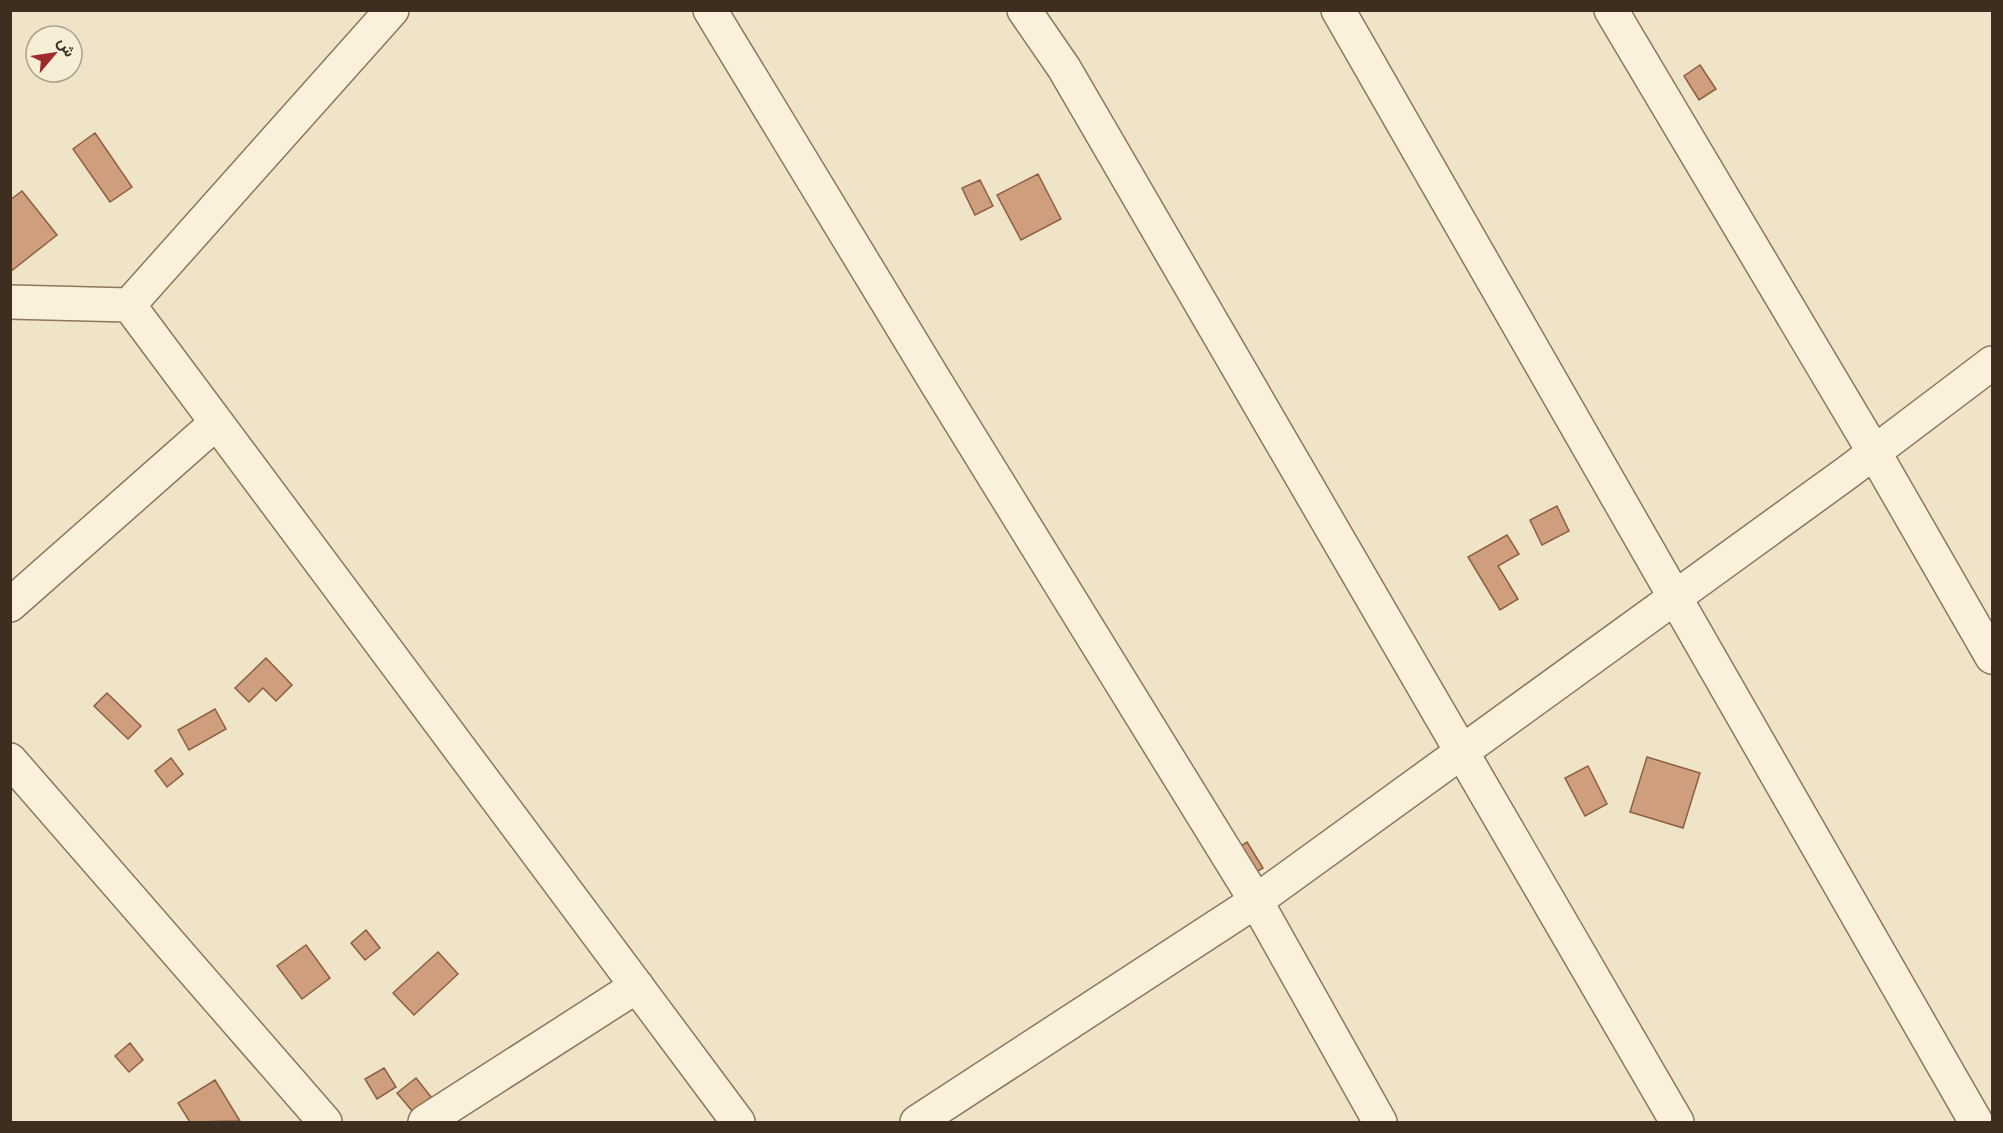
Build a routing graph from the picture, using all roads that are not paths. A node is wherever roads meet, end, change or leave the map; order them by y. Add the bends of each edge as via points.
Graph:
1 (710, 10) edge
2 (1024, 10) edge
3 (1338, 10) edge
4 (1611, 10) edge
5 (388, 12) edge
6 (10, 302) edge
7 (129, 305) junction
8 (1992, 363) edge
9 (216, 423) junction
10 (1874, 452) junction
11 (1675, 597) junction
12 (10, 605) edge
13 (1992, 657) edge
14 (1461, 752) junction
15 (10, 760) edge
16 (1256, 902) junction
17 (637, 986) junction
18 (326, 1122) edge
19 (425, 1122) edge
20 (738, 1122) edge
21 (917, 1122) edge
22 (1380, 1122) edge
23 (1677, 1122) edge
24 (1976, 1122) edge

1 - 16 street
2 - 14 street via 1064,68
3 - 11 street
4 - 10 street
5 - 7 street
6 - 7 street
7 - 9 street
8 - 10 street
9 - 12 street
9 - 17 street
10 - 11 street
10 - 13 street
11 - 14 street
11 - 24 street
14 - 16 street
14 - 23 street
15 - 18 street
16 - 21 street
16 - 22 street
17 - 19 street
17 - 20 street

